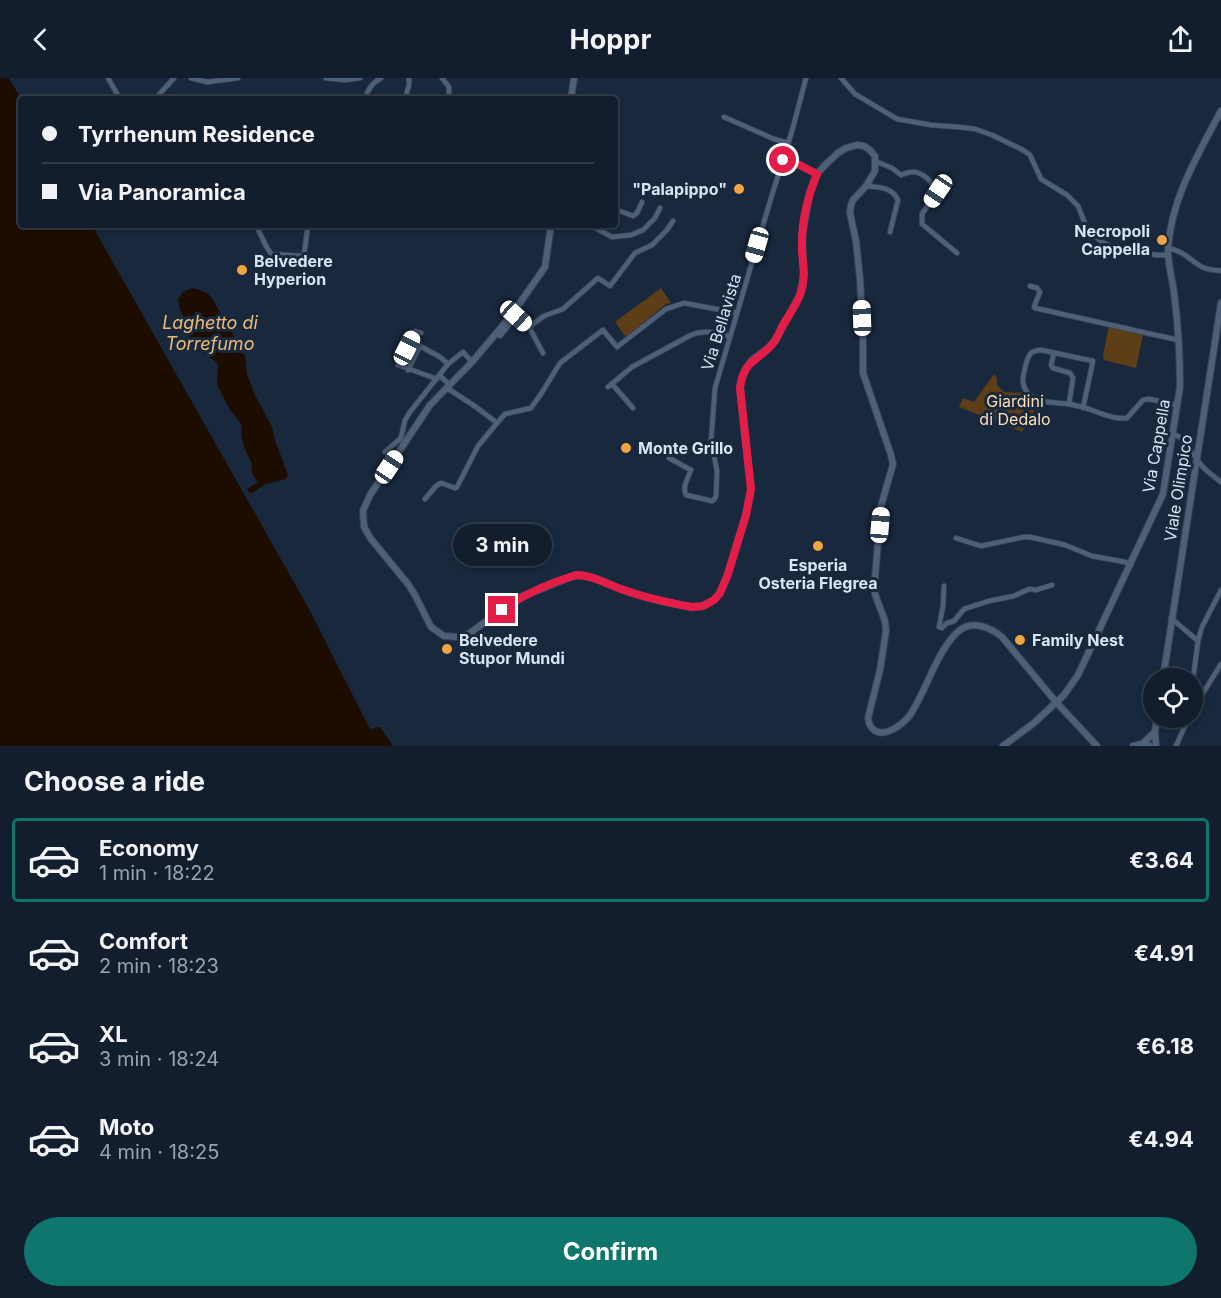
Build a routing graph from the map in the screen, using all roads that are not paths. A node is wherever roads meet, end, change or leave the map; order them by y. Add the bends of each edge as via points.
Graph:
1 (108, 78) edge
2 (174, 78) edge
3 (191, 78) edge
4 (238, 78) edge
5 (326, 78) edge
6 (360, 78) edge
7 (381, 78) edge
8 (409, 78) edge
9 (442, 78) edge
10 (574, 78) edge
11 (806, 78) edge
12 (841, 78) edge
13 (118, 96) edge
14 (158, 96) edge
15 (366, 96) edge
16 (406, 96) edge
17 (449, 96) edge
18 (571, 96) edge
19 (1221, 111) edge
20 (724, 117) dead end
21 (788, 144) junction
22 (784, 157) junction
23 (875, 161) junction
24 (817, 174) junction
25 (866, 186) junction
26 (642, 202) dead end
27 (660, 208) dead end
28 (618, 210) edge
29 (673, 221) dead end
30 (257, 228) edge
31 (308, 228) edge
32 (551, 228) edge
33 (596, 228) edge
34 (890, 232) dead end
35 (1168, 251) junction
36 (957, 253) dead end
37 (1221, 271) edge
38 (1030, 286) dead end
39 (1221, 303) edge
40 (736, 313) junction
41 (528, 327) junction
42 (421, 333) dead end
43 (496, 333) junction
44 (730, 336) junction
45 (1178, 340) junction
46 (543, 352) dead end
47 (1054, 353) junction
48 (472, 362) junction
49 (448, 364) junction
50 (408, 370) junction
51 (438, 377) junction
52 (448, 386) junction
53 (1069, 404) junction
54 (1177, 405) junction
55 (633, 408) dead end
56 (1083, 408) junction
57 (497, 423) junction
58 (1173, 434) junction
59 (385, 452) dead end
60 (669, 458) dead end
61 (1197, 459) junction
62 (1221, 482) edge
63 (425, 499) dead end
64 (956, 538) dead end
65 (1131, 565) junction
66 (1052, 585) dead end
67 (944, 586) dead end
68 (1221, 590) edge
69 (1171, 618) junction
70 (954, 621) junction
71 (960, 630) junction
72 (1198, 640) junction
73 (1221, 664) edge
74 (1164, 668) edge
75 (1194, 668) edge
76 (1203, 693) edge
77 (1056, 702) junction
78 (1156, 728) edge
79 (1184, 728) edge
80 (1155, 732) junction
81 (1142, 744) junction
82 (1003, 746) edge
83 (1097, 746) edge
84 (1132, 746) edge
85 (1150, 746) edge
86 (1156, 746) edge
87 (1176, 746) edge

1 - 13 street
2 - 14 street
3 - 4 street via 207,82
5 - 6 street
7 - 15 street
8 - 16 street
9 - 17 street via 449,87
10 - 18 street
11 - 21 street, Via Bellavista
12 - 35 street via 855,93 897,119 975,129 1023,150 1030,155 1041,179 1078,206 1086,226 1102,242 1156,255
19 - 35 street, Via Cappella via 1189,172 1175,211
20 - 21 street
21 - 22 street, Via Bellavista
22 - 24 street
22 - 40 street, Via Bellavista
23 - 24 street via 870,150 857,145 838,153
23 - 25 street via 875,171
23 - 36 street via 901,175 912,172 932,182 938,191 922,214 922,224
24 - 52 street via 802,237 804,273 800,295 775,341 751,362 741,380 751,489 728,574 714,600 703,606 682,606 576,575 518,598 470,633 444,636 430,627 408,584 364,527 363,511 430,405
25 - 34 street via 885,188 895,194 898,200
25 - 71 street via 853,200 850,213 860,279 863,373 893,464 882,501 875,578 875,594 886,631 868,718 872,729 885,733 909,716 946,646
26 - 28 street via 633,216
27 - 33 street via 656,218 631,235 612,237
29 - 41 street via 652,245 635,253 610,286 598,278 562,309
30 - 31 street via 271,254 300,256 304,255
32 - 43 street via 545,267
35 - 37 street via 1185,253 1206,269
35 - 45 street, Via Cappella
38 - 45 street via 1040,292 1035,308
39 - 61 street, Viale Olimpico
40 - 44 street, Via Bellavista
40 - 57 street via 684,303 666,309 617,347 603,330 560,363 531,408 506,414
41 - 43 street via 516,316 501,336
41 - 46 street
42 - 50 street via 415,331 398,365
43 - 48 street
44 - 55 street via 700,331 632,368 610,385
44 - 60 street, Via Bellavista via 715,388 711,441 717,471 714,500 686,495 691,470
45 - 54 street, Via Cappella
47 - 53 street via 1053,368 1070,373 1073,378
47 - 53 street via 1041,350 1028,355 1025,390 1036,400
47 - 56 street via 1093,361
48 - 49 street via 463,352
48 - 52 street
49 - 50 street via 420,346
49 - 51 street
50 - 51 street
51 - 52 street
51 - 59 street via 405,420 400,438
52 - 57 street
53 - 56 street
54 - 56 street via 1143,400 1127,418 1119,419
54 - 58 street, Via Cappella
57 - 63 street via 478,446 457,487 441,483
58 - 61 street via 1187,442
58 - 65 street, Via Cappella via 1163,495
61 - 62 street
61 - 69 street, Viale Olimpico
64 - 65 street via 981,546 1029,537
65 - 77 street, Via Cappella via 1078,675
66 - 70 street via 964,609
67 - 70 street via 939,627
68 - 72 street
69 - 72 street
69 - 74 street, Viale Olimpico
70 - 71 street
71 - 77 street via 974,625 994,631
72 - 75 street
73 - 76 street
77 - 82 street, Via Cappella
77 - 83 street
78 - 80 street
79 - 87 street
80 - 81 street
80 - 86 street
81 - 84 street
81 - 85 street

